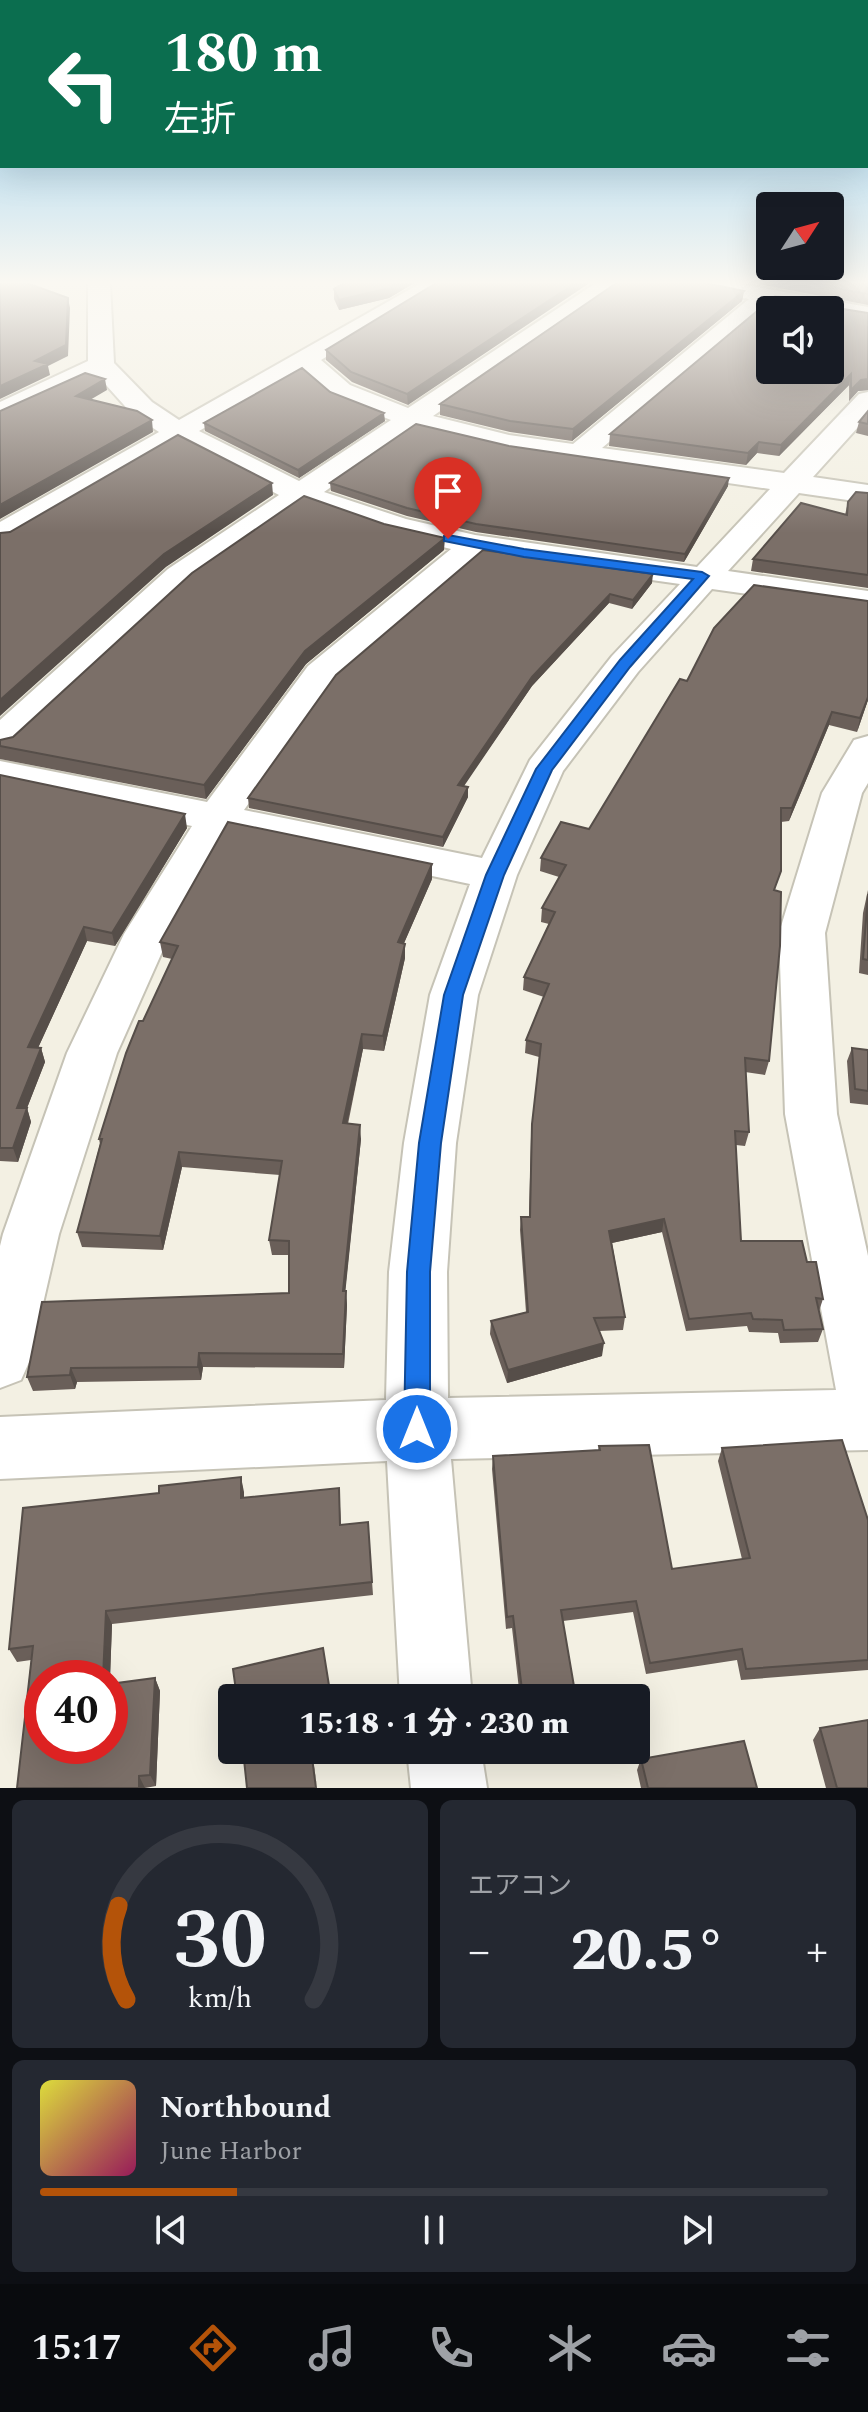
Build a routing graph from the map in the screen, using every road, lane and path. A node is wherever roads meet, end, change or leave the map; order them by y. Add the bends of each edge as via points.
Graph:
1 (98, 366) edge
2 (102, 366) edge
3 (289, 366) edge
4 (313, 366) edge
5 (489, 366) edge
6 (683, 366) edge
7 (868, 400) edge
8 (1, 411) edge
9 (412, 419) junction
10 (177, 431) junction
11 (579, 453) junction
12 (790, 483) junction
13 (301, 494) junction
14 (868, 494) edge
15 (0, 535) edge
16 (475, 545) junction
17 (702, 576) junction
18 (868, 601) edge
19 (0, 740) edge
20 (868, 748) edge
21 (0, 773) edge
22 (218, 817) junction
23 (495, 875) junction
24 (0, 1360) edge
25 (868, 1396) edge
26 (868, 1420) edge
27 (417, 1429) junction
28 (0, 1448) edge
29 (435, 1684) edge
30 (446, 1764) edge
31 (449, 1788) edge

1 - 8 street
2 - 10 street via 142,408
3 - 10 street
4 - 9 street via 341,391
5 - 9 street
6 - 11 street
7 - 12 street
9 - 11 street via 509,443
9 - 13 street
10 - 13 street
10 - 15 street
11 - 12 street
12 - 14 street
12 - 17 street
13 - 16 street
13 - 19 street via 180,576
16 - 17 street
16 - 22 street via 321,674
17 - 18 street
17 - 23 street via 544,769
20 - 25 street via 842,793 802,933 811,1114
21 - 22 street
22 - 23 street
22 - 24 street via 147,934 92,1053 31,1234
23 - 27 street via 454,995 430,1143 418,1272
26 - 27 street
27 - 28 street
27 - 29 street
30 - 31 street

